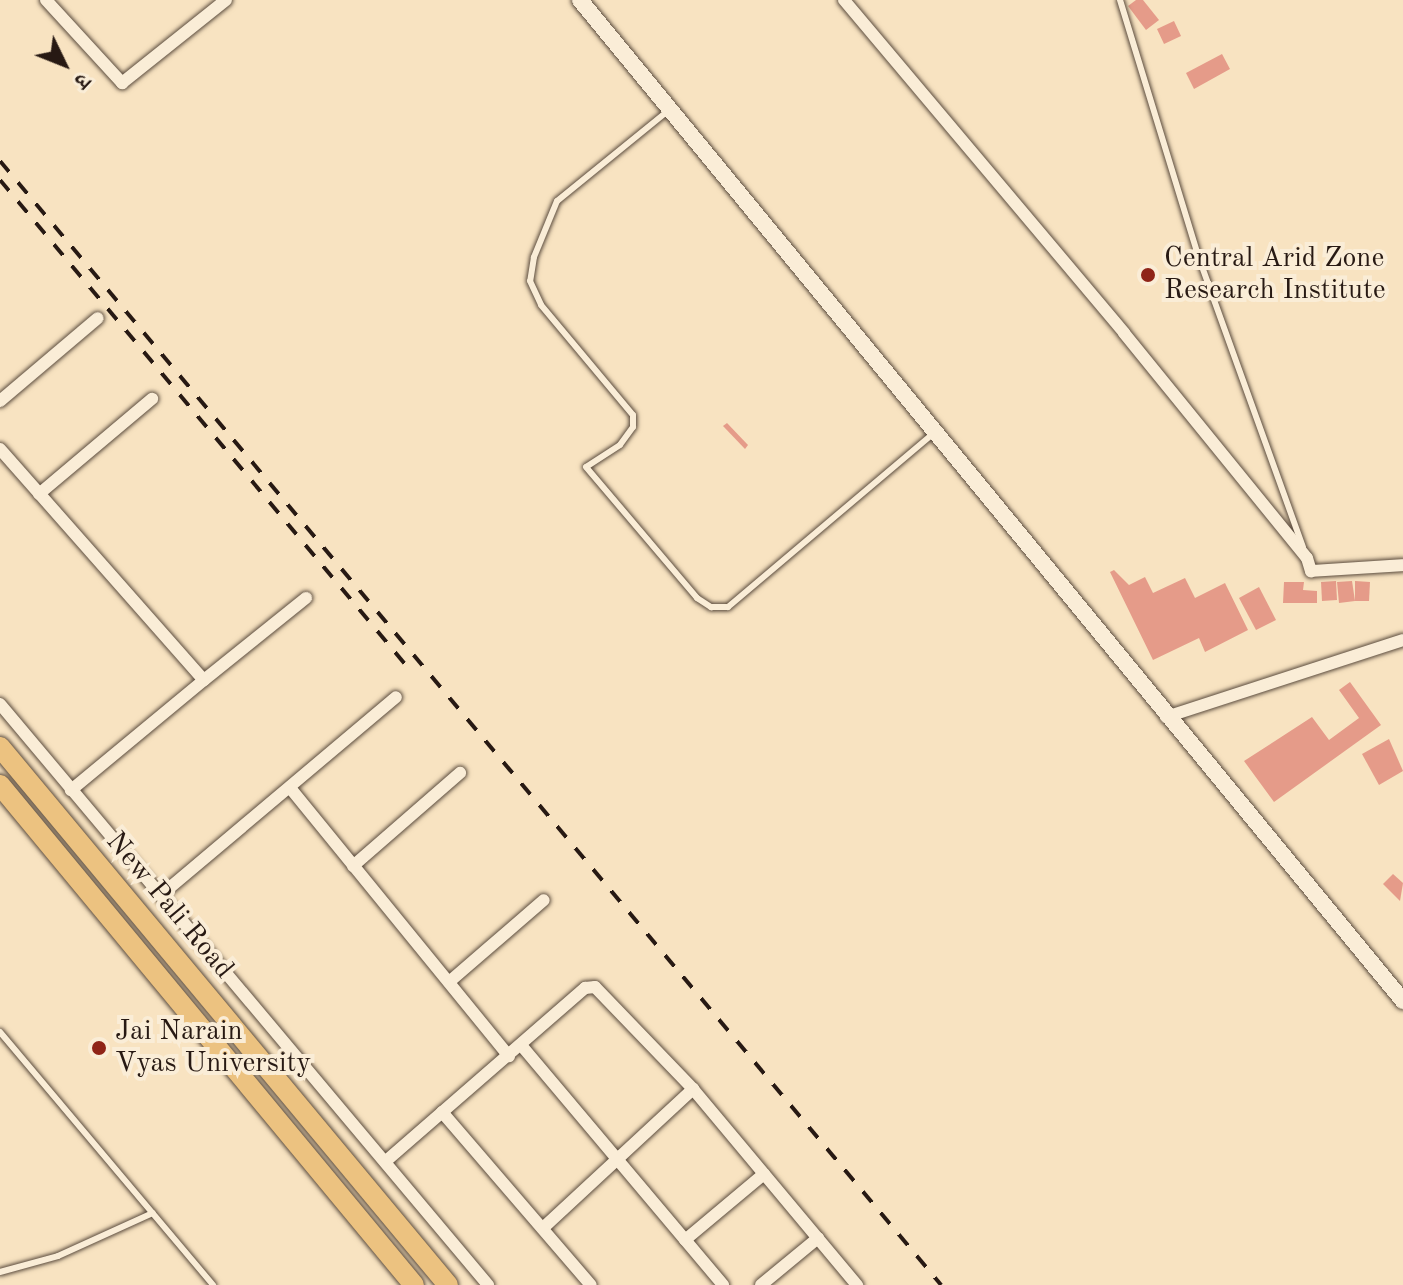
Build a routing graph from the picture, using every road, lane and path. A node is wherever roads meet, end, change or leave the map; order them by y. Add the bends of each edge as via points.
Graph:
1 (46, 0) edge
2 (226, 0) edge
3 (580, 0) edge
4 (844, 0) edge
5 (1120, 0) edge
6 (669, 110) junction
7 (98, 318) dead end
8 (152, 399) dead end
9 (0, 401) edge
10 (937, 430) junction
11 (0, 449) edge
12 (39, 494) junction
13 (1307, 558) junction
14 (1403, 565) edge
15 (306, 598) dead end
16 (1403, 640) edge
17 (204, 680) junction
18 (396, 697) dead end
19 (0, 704) edge
20 (1166, 717) junction
21 (0, 747) edge
22 (460, 773) dead end
23 (0, 785) edge
24 (291, 789) junction
25 (71, 790) junction
26 (353, 866) junction
27 (161, 895) junction
28 (544, 900) dead end
29 (449, 982) junction
30 (1403, 1001) edge
31 (0, 1032) edge
32 (521, 1045) junction
33 (509, 1056) junction
34 (693, 1089) junction
35 (442, 1112) junction
36 (619, 1157) junction
37 (386, 1161) junction
38 (764, 1174) junction
39 (153, 1213) junction
40 (543, 1228) junction
41 (818, 1238) junction
42 (685, 1240) junction
43 (0, 1272) edge
44 (213, 1285) edge
45 (414, 1285) edge
46 (448, 1285) edge
47 (488, 1285) edge
48 (591, 1285) edge
49 (723, 1285) edge
50 (761, 1285) edge
51 (857, 1285) edge

1 - 2 street via 122,83
3 - 6 street
4 - 13 street
5 - 13 lane via 1200,261
6 - 10 street
6 - 10 lane via 557,201 534,257 530,281 541,305 633,415 633,427 620,445 586,467 697,598 711,607 728,607
7 - 9 street
8 - 12 street
10 - 20 street
11 - 12 street
12 - 17 street
13 - 14 street via 1311,571
15 - 17 street
16 - 20 street
17 - 25 street
18 - 24 street
19 - 25 street
20 - 30 street
21 - 46 highway, New Pali Road
22 - 26 street
23 - 45 highway, New Pali Road
24 - 26 street
24 - 27 street
25 - 27 street
26 - 29 street
27 - 37 street
28 - 29 street
29 - 33 street
31 - 39 lane
32 - 33 street
32 - 34 street via 585,988 595,987
32 - 36 street
33 - 35 street
34 - 36 street
34 - 38 street
35 - 37 street
35 - 40 street
36 - 40 street
36 - 42 street
37 - 47 street
38 - 41 street
38 - 42 street
39 - 43 lane via 58,1256
39 - 44 lane
40 - 48 street
41 - 50 street
41 - 51 street
42 - 49 street

